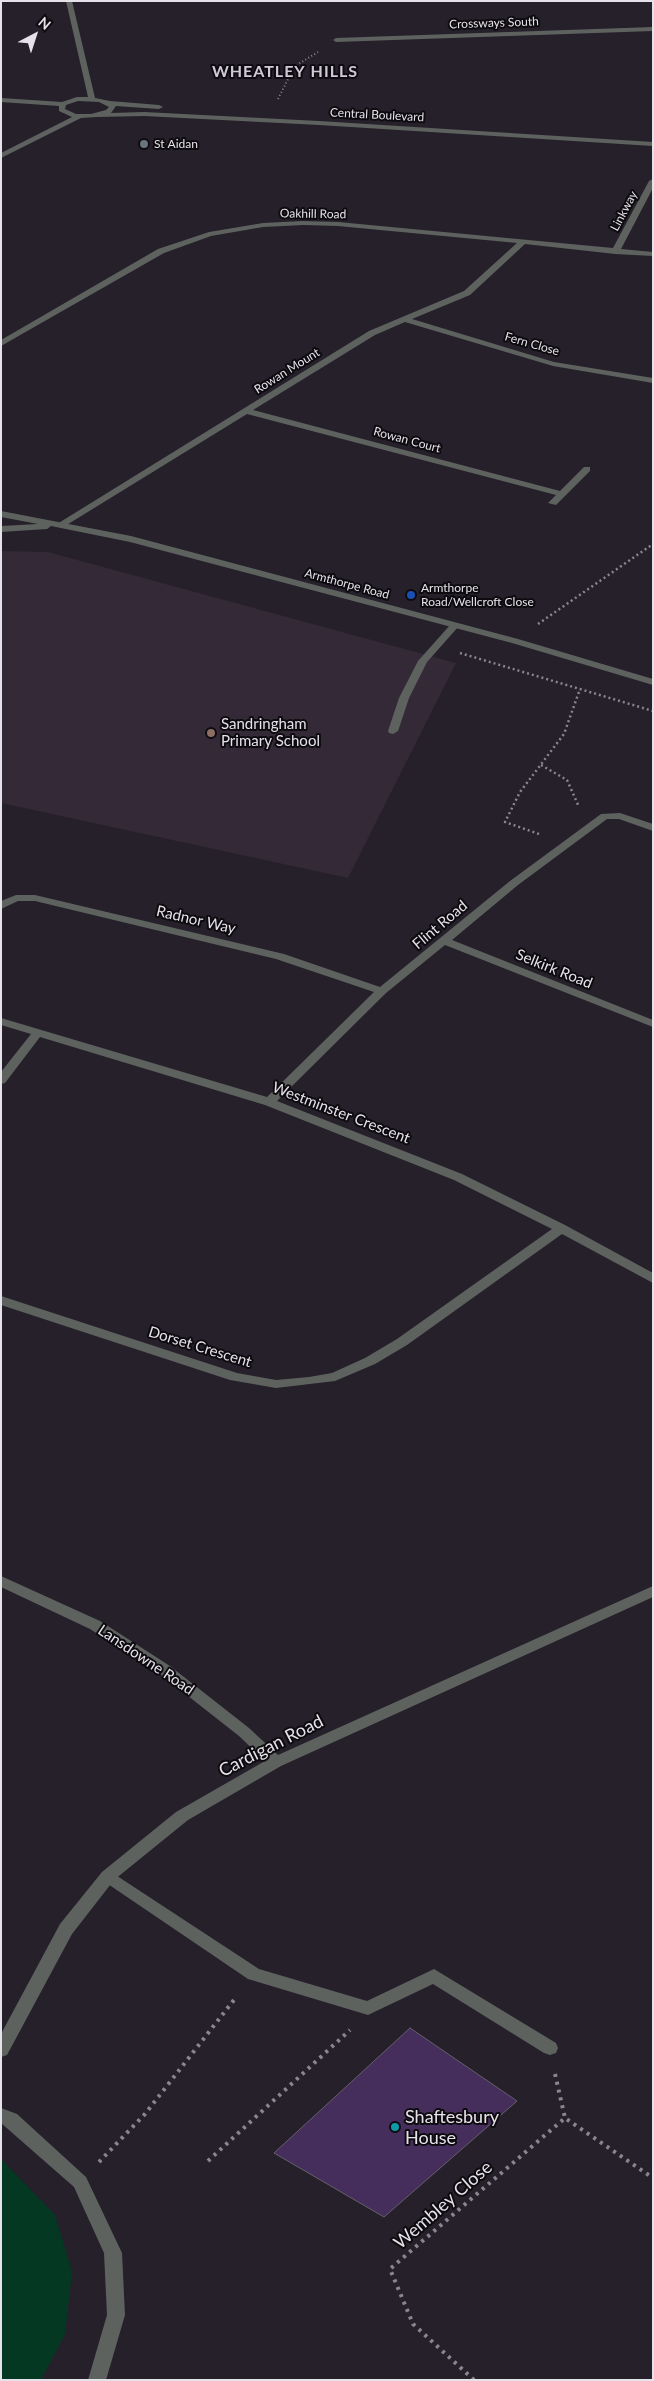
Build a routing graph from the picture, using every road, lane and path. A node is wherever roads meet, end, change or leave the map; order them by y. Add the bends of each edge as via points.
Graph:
1 (69, 1) edge
2 (653, 29) edge
3 (336, 40) joint
4 (92, 99) junction
5 (1, 100) edge
6 (109, 103) junction
7 (63, 104) junction
8 (271, 113) junction
9 (99, 115) junction
10 (80, 116) junction
11 (430, 121) dead end
12 (400, 124) junction
13 (614, 133) dead end
14 (653, 136) edge
15 (653, 144) edge
16 (1, 156) edge
17 (653, 181) edge
18 (524, 242) junction
19 (615, 252) junction
20 (653, 254) edge
21 (407, 320) junction
22 (1, 344) edge
23 (653, 381) edge
24 (246, 411) junction
25 (587, 469) dead end
26 (562, 494) junction
27 (553, 503) dead end
28 (1, 514) edge
29 (62, 524) junction
30 (1, 529) edge
31 (653, 544) edge
32 (454, 626) junction
33 (515, 640) junction
34 (653, 682) edge
35 (580, 689) dead end
36 (393, 731) dead end
37 (541, 765) junction
38 (653, 828) edge
39 (589, 829) junction
40 (568, 844) junction
41 (1, 906) edge
42 (445, 941) junction
43 (382, 991) junction
44 (1, 1021) edge
45 (653, 1024) edge
46 (38, 1032) junction
47 (1, 1080) edge
48 (269, 1102) junction
49 (561, 1228) junction
50 (653, 1279) edge
51 (1, 1300) edge
52 (1, 1581) edge
53 (653, 1591) edge
54 (276, 1762) junction
55 (108, 1876) junction
56 (254, 1974) junction
57 (368, 2008) junction
58 (550, 2048) joint
59 (1, 2050) edge
60 (1, 2115) edge
61 (565, 2118) junction
62 (208, 2161) dead end
63 (653, 2178) edge
64 (80, 2182) junction
65 (97, 2380) edge
66 (474, 2380) edge

1 - 4 street via 90,79
2 - 3 street, Crossways South
3 - 8 path via 282,74 289,77
4 - 6 street, Central Boulevard
4 - 7 street
5 - 7 street
6 - 8 street, Central Boulevard
6 - 9 street via 112,110
7 - 10 street via 61,110 65,113
8 - 12 street, Central Boulevard
9 - 10 street, Central Boulevard
9 - 12 street, Central Boulevard
10 - 16 street
11 - 12 street, Central Boulevard
12 - 15 street, Central Boulevard
13 - 14 street
17 - 19 street, Linkway
18 - 19 street, Oakhill Road
18 - 21 street, Rowan Mount via 467,293
18 - 22 street, Oakhill Road via 338,224 302,223 236,229 192,239 161,251
19 - 20 street, Oakhill Road
21 - 23 street, Fern Close via 553,364
21 - 24 street, Rowan Mount via 372,333
24 - 26 street, Rowan Court
24 - 29 street, Rowan Mount
25 - 26 street
26 - 27 street
28 - 29 street, Armthorpe Road
29 - 30 street, Armthorpe Road
29 - 32 street, Armthorpe Road via 131,539
31 - 33 path
32 - 33 street, Armthorpe Road
32 - 36 street via 422,661
33 - 34 street, Armthorpe Road
35 - 37 path via 564,734
37 - 39 path via 567,780
37 - 40 path via 520,792 505,822
38 - 39 street, Flint Road via 620,816 605,816
39 - 40 street, Flint Road
40 - 42 street, Flint Road via 514,883
41 - 43 street, Radnor Way via 16,898 35,898 280,956
42 - 43 street, Flint Road
42 - 45 street, Selkirk Road
43 - 48 street, Flint Road
44 - 46 street, Westminster Crescent
46 - 47 street
46 - 48 street, Westminster Crescent
48 - 49 street, Westminster Crescent via 458,1177
49 - 50 street, Westminster Crescent
49 - 51 street, Dorset Crescent via 394,1347 334,1377 309,1381 276,1384 235,1377
52 - 54 street, Lansdowne Road via 95,1625 166,1670
53 - 54 street, Cardigan Road
54 - 55 street, Cardigan Road via 182,1816
55 - 56 street
55 - 59 street, Cardigan Road via 66,1928
56 - 57 street
56 - 64 path via 145,2114
57 - 58 street via 434,1976
57 - 62 path via 341,2040
58 - 61 path
60 - 64 street via 11,2119
61 - 63 path
61 - 66 path, Wembley Close via 390,2269 413,2324
64 - 65 street via 112,2253 116,2315

